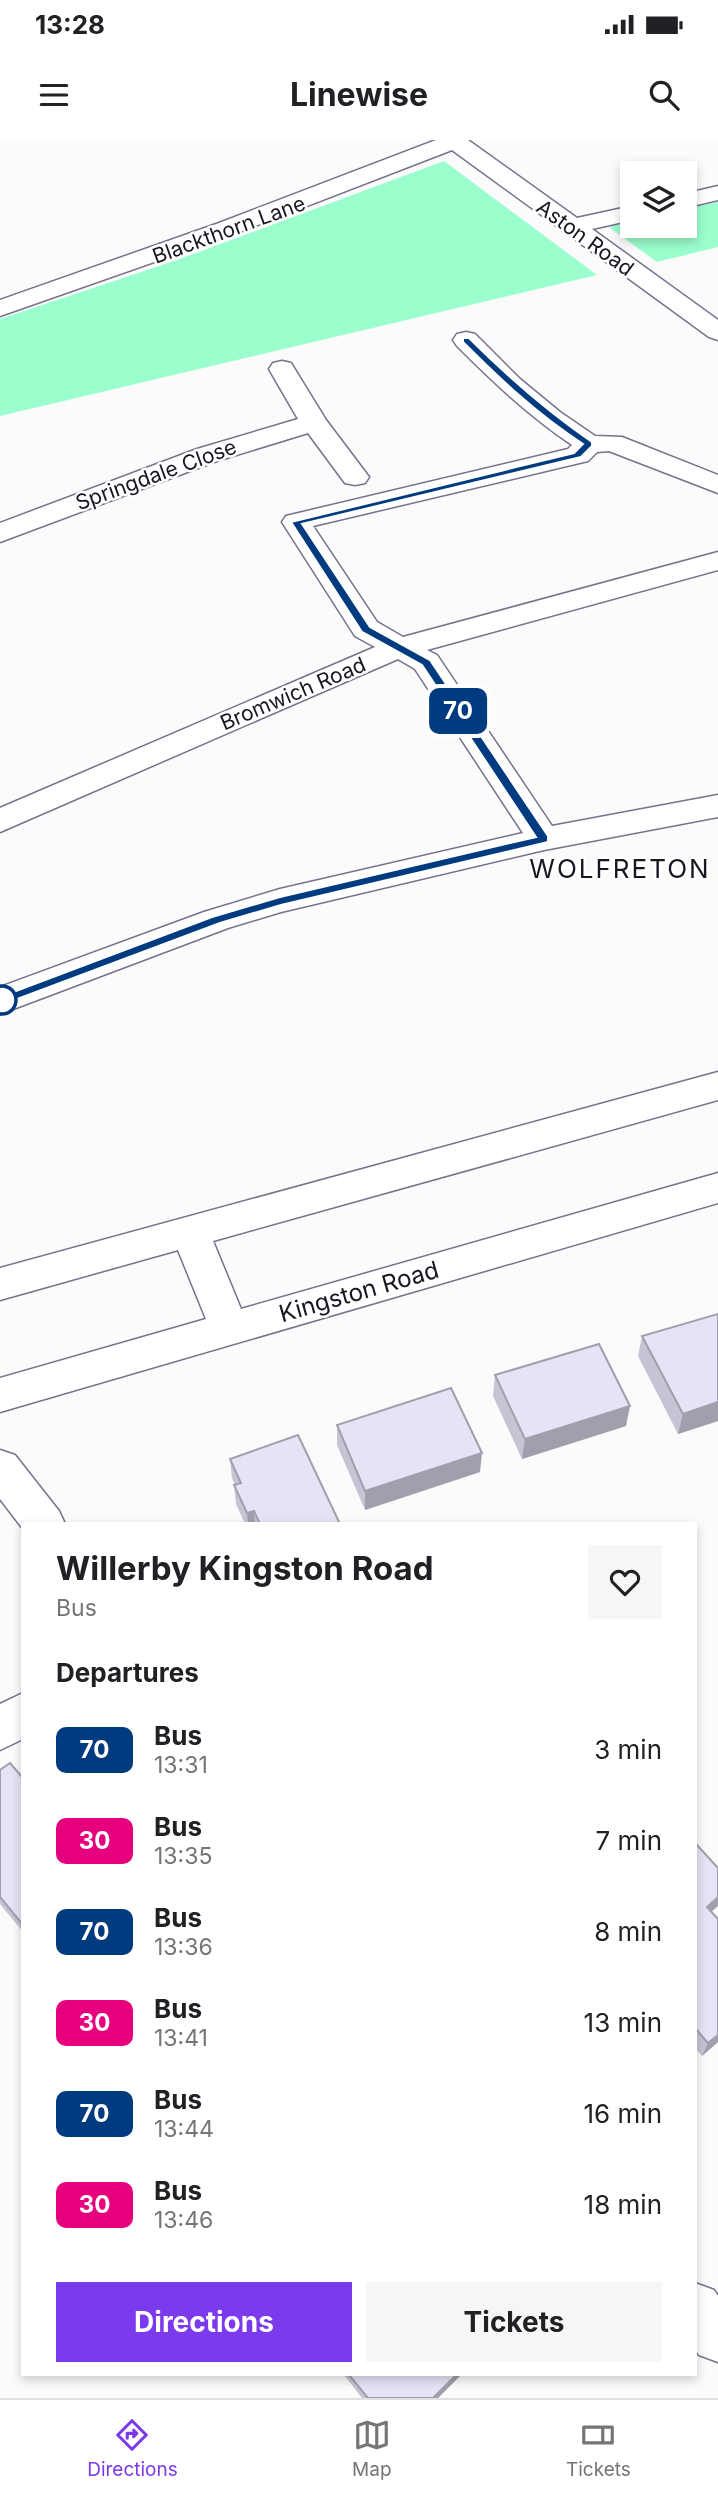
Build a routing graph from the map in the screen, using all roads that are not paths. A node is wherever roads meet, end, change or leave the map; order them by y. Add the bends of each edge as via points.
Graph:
1 (453, 141) edge
2 (718, 193) edge
3 (697, 198) edge
4 (620, 216) edge
5 (571, 227) junction
6 (0, 309) edge
7 (718, 332) edge
8 (466, 340) dead end
9 (282, 369) dead end
10 (314, 423) junction
11 (589, 444) junction
12 (355, 477) dead end
13 (718, 485) edge
14 (0, 533) edge
15 (718, 561) edge
16 (398, 648) junction
17 (718, 806) edge
18 (0, 821) edge
19 (544, 839) junction
20 (0, 1001) edge
21 (718, 1086) edge
22 (718, 1188) edge
23 (190, 1232) junction
24 (0, 1284) edge
25 (230, 1330) junction
26 (0, 1395) edge
27 (0, 1468) edge
28 (42, 1522) edge
29 (21, 1715) edge
30 (0, 1729) edge
31 (697, 2311) edge
32 (718, 2336) edge

1 - 5 street, Aston Road
1 - 6 street, Blackthorn Lane via 210,237
2 - 3 street
4 - 5 street
5 - 7 street, Aston Road
8 - 11 street via 520,393
9 - 10 street
10 - 12 street
10 - 14 street, Springdale Close via 207,455
11 - 13 street via 612,443
11 - 16 street via 578,455 296,522 366,629
15 - 16 street, Bromwich Road
16 - 18 street, Bromwich Road
16 - 19 street via 426,662
17 - 19 street
19 - 20 street via 229,916
21 - 23 street
22 - 25 street, Kingston Road
23 - 24 street
23 - 25 street
25 - 26 street, Kingston Road
27 - 28 street
29 - 30 street
31 - 32 street

